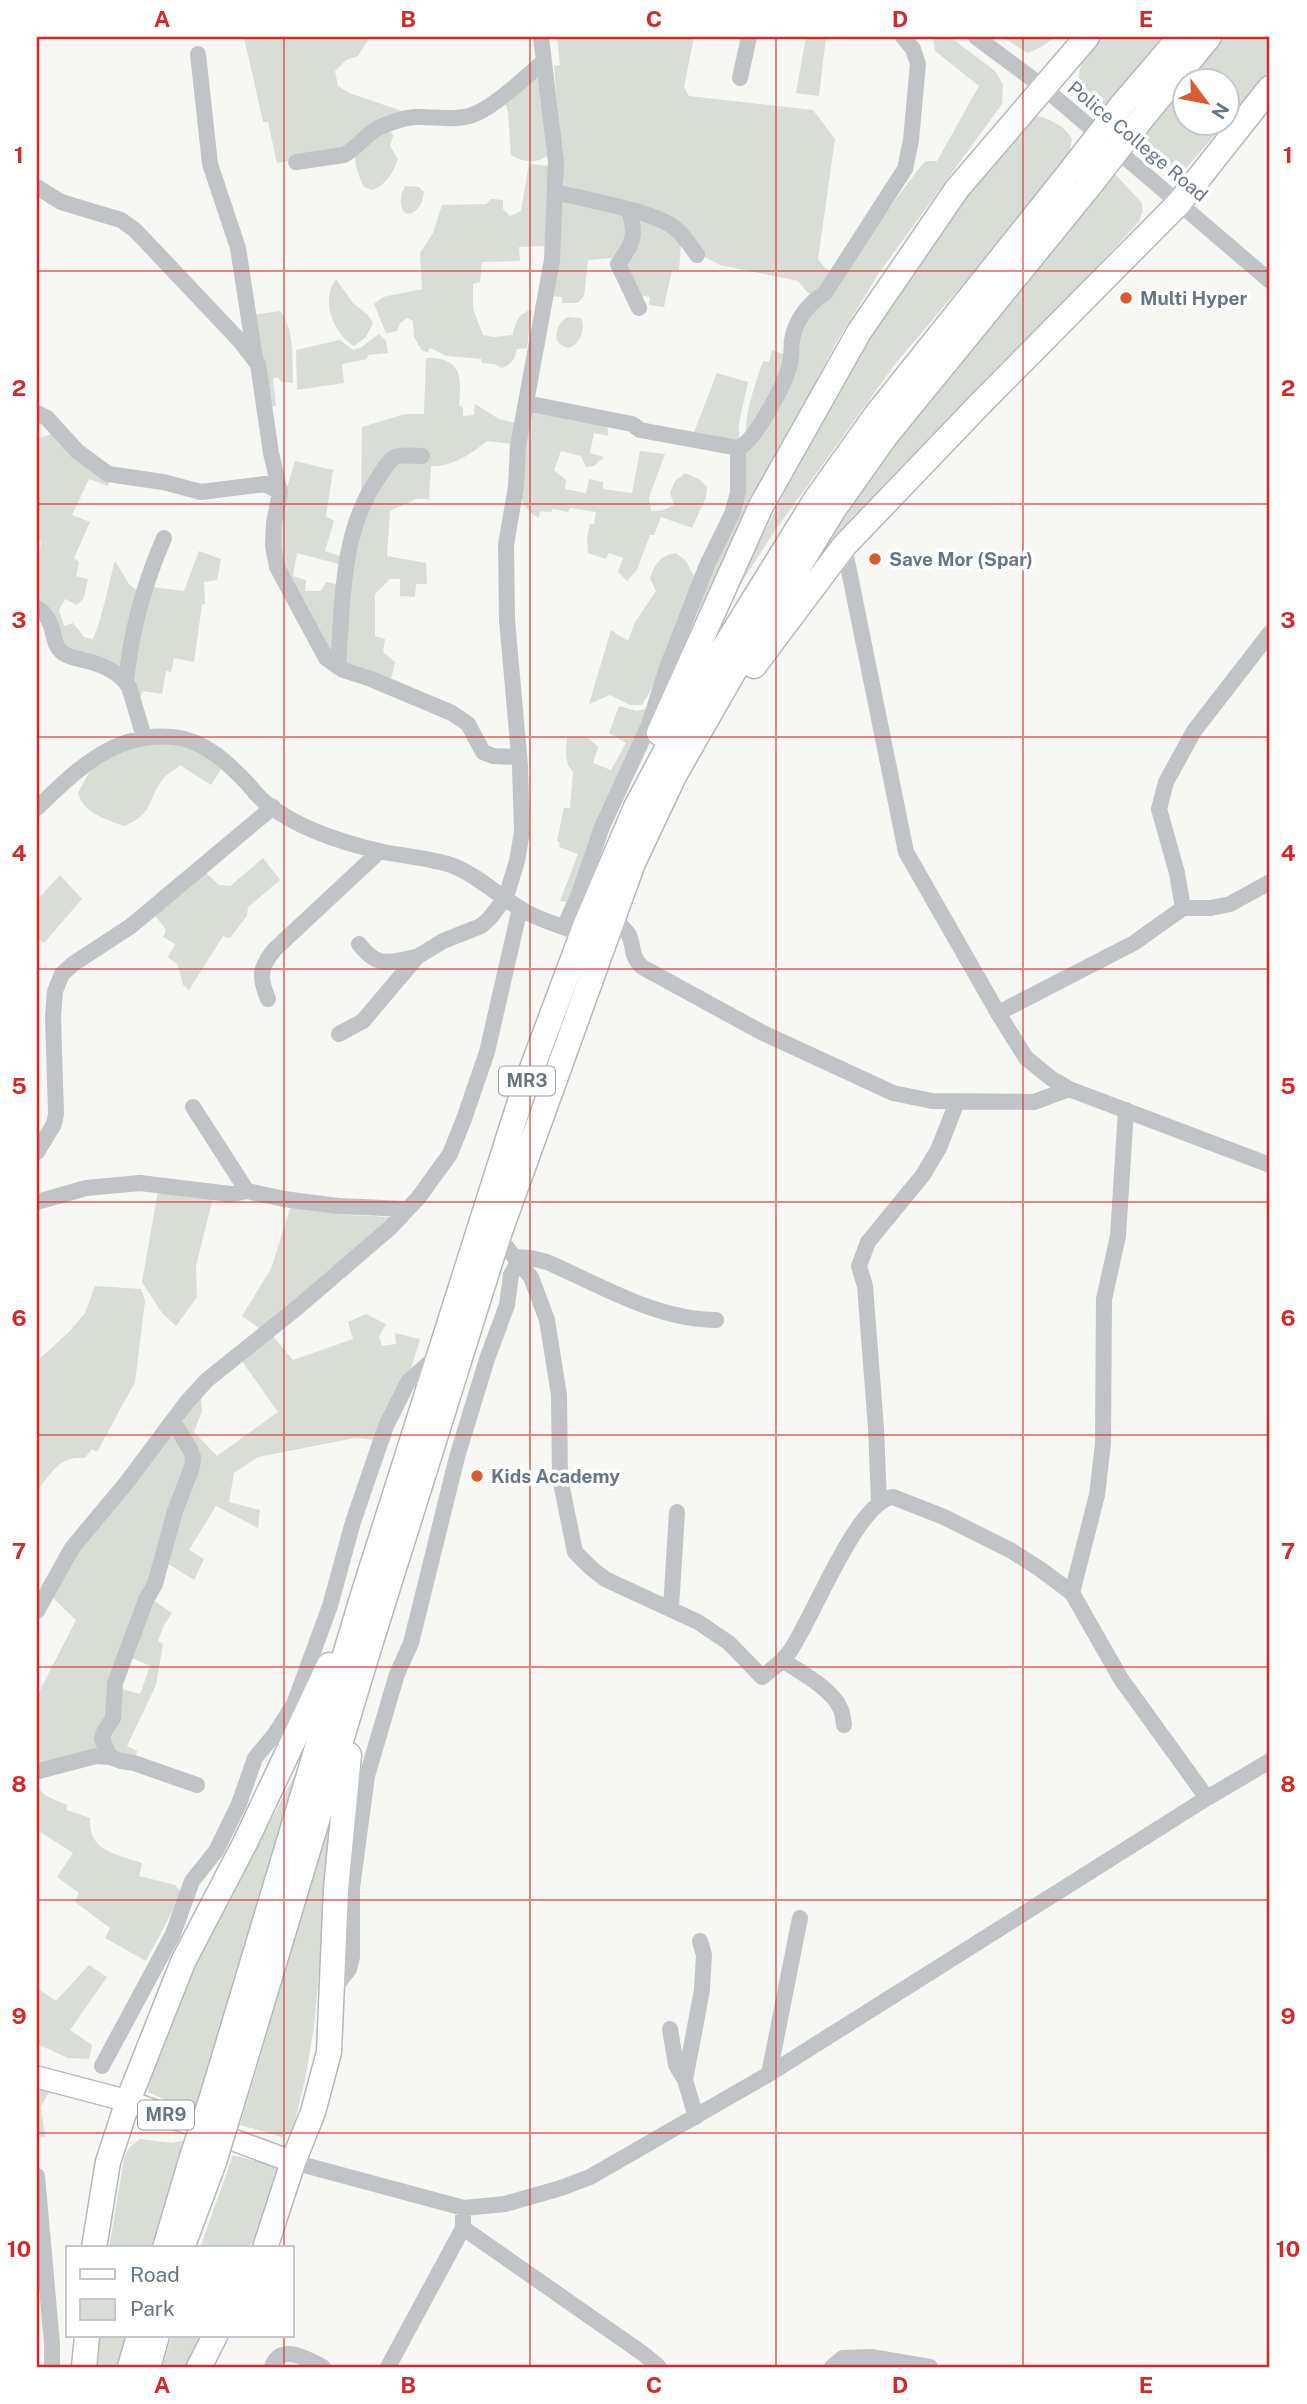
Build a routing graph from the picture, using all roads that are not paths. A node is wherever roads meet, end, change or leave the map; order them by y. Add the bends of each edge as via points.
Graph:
1 (541, 37) edge
2 (749, 37) edge
3 (903, 37) edge
4 (976, 37) edge
5 (1087, 37) edge
6 (1180, 37) edge
7 (1209, 37) edge
8 (198, 54) dead end
9 (544, 61) junction
10 (740, 78) dead end
11 (1043, 87) junction
12 (1270, 88) edge
13 (1131, 113) junction
14 (296, 162) dead end
15 (1076, 183) junction
16 (37, 187) edge
17 (555, 192) junction
18 (1180, 203) junction
19 (629, 211) junction
20 (697, 255) dead end
21 (1270, 281) edge
22 (639, 308) dead end
23 (255, 360) junction
24 (526, 403) junction
25 (37, 413) edge
26 (738, 448) junction
27 (422, 456) dead end
28 (280, 492) junction
29 (164, 538) dead end
30 (844, 545) junction
31 (37, 608) edge
32 (1270, 632) edge
33 (338, 667) junction
34 (126, 681) junction
35 (144, 737) junction
36 (519, 757) junction
37 (273, 807) junction
38 (635, 807) junction
39 (37, 808) edge
40 (380, 851) junction
41 (633, 863) junction
42 (1270, 882) edge
43 (506, 897) junction
44 (520, 908) junction
45 (1183, 908) junction
46 (613, 918) junction
47 (573, 930) junction
48 (359, 944) dead end
49 (416, 957) junction
50 (268, 999) dead end
51 (998, 1013) junction
52 (339, 1034) dead end
53 (1069, 1089) junction
54 (957, 1102) junction
55 (193, 1107) dead end
56 (1126, 1110) junction
57 (37, 1152) edge
58 (1270, 1165) edge
59 (247, 1191) junction
60 (37, 1202) edge
61 (407, 1209) junction
62 (498, 1237) junction
63 (517, 1259) junction
64 (716, 1320) dead end
65 (440, 1353) junction
66 (173, 1421) junction
67 (879, 1502) junction
68 (677, 1512) dead end
69 (1072, 1593) junction
70 (363, 1595) junction
71 (671, 1608) junction
72 (37, 1611) edge
73 (368, 1651) junction
74 (782, 1660) junction
75 (844, 1725) dead end
76 (110, 1757) junction
77 (1270, 1761) edge
78 (38, 1771) dead end
79 (197, 1785) dead end
80 (1207, 1798) junction
81 (800, 1917) dead end
82 (700, 1941) dead end
83 (332, 1991) junction
84 (670, 2029) dead end
85 (102, 2066) dead end
86 (769, 2074) junction
87 (37, 2077) edge
88 (685, 2080) junction
89 (222, 2099) junction
90 (128, 2101) junction
91 (696, 2117) junction
92 (203, 2159) junction
93 (293, 2162) junction
94 (37, 2176) edge
95 (464, 2208) junction
96 (463, 2228) junction
97 (94, 2246) edge
98 (166, 2246) edge
99 (182, 2246) edge
100 (266, 2246) edge
101 (87, 2338) edge
102 (138, 2338) edge
103 (156, 2338) edge
104 (214, 2338) edge
105 (52, 2367) edge
106 (85, 2367) edge
107 (130, 2367) edge
108 (148, 2367) edge
109 (199, 2367) edge
110 (272, 2367) edge
111 (323, 2367) edge
112 (387, 2367) edge
113 (659, 2367) edge
114 (832, 2367) edge
115 (930, 2367) edge

1 - 9 street
2 - 10 street
3 - 26 street via 919,64 905,169 825,293 800,318 789,368 763,421
4 - 11 street, Police College Road
5 - 11 highway
6 - 13 highway, MR3
7 - 13 highway, MR3
8 - 23 street via 210,164 238,248
9 - 14 street via 471,116 414,117 369,134 344,155
9 - 17 street via 556,162
11 - 18 street, Police College Road
11 - 38 highway via 957,189 859,332 761,506 664,720
12 - 18 highway
13 - 15 highway, MR3, bridge
15 - 38 highway, MR3 via 876,415 816,499 699,688
15 - 41 highway, MR3 via 834,509 727,684
16 - 23 street via 61,202 121,220 135,230
17 - 19 street
17 - 24 street via 552,260
18 - 21 street, Police College Road
18 - 30 highway
19 - 20 street via 675,228
19 - 22 street via 633,243 618,264
23 - 28 street
24 - 26 street
24 - 36 street via 506,545 507,620
25 - 28 street via 108,474 201,492 265,484
26 - 47 street via 738,493 732,514 707,565 649,725 603,827 579,894
27 - 33 street via 398,456 390,461 362,507 345,566
28 - 33 street via 273,546 277,567 326,658
29 - 34 street via 129,647
30 - 41 highway via 736,692
30 - 51 street via 906,852
31 - 34 street via 52,625 60,652 95,663
32 - 45 street via 1194,731 1166,782 1159,809
33 - 36 street via 452,713 468,724 483,752
34 - 35 street
35 - 37 street via 173,737 206,748 225,760
35 - 39 street via 93,757
36 - 43 street via 522,832
37 - 40 street via 335,838
37 - 57 street via 131,926 62,974 53,1016 56,1114
38 - 47 highway, MR3
40 - 43 street via 448,864
40 - 50 street via 266,960 261,984
41 - 46 highway, MR3
42 - 45 street via 1230,904
43 - 44 street
43 - 49 street via 481,926
44 - 47 street
44 - 61 street via 487,1052 464,1119 450,1154
45 - 51 street via 1133,943
46 - 54 street via 627,932 631,952 642,967 709,1006 894,1093
46 - 62 highway, MR3
47 - 65 highway, MR3
48 - 49 street via 376,961
49 - 52 street via 363,1021
51 - 53 street via 1026,1058
53 - 54 street via 1034,1102
53 - 56 street
54 - 67 street via 939,1148 868,1242 859,1266 865,1286
55 - 59 street
56 - 58 street
56 - 69 street via 1118,1236 1104,1299 1103,1444 1097,1495
59 - 60 street via 230,1194 140,1183 86,1188
59 - 61 street via 338,1206
61 - 66 street via 207,1380
62 - 63 street
62 - 73 highway, MR3
63 - 64 street via 547,1262 657,1310
63 - 71 street via 531,1276 547,1320 559,1395 561,1478 575,1552 605,1579
63 - 83 street via 457,1457 411,1643 366,1776 352,1888 352,1957
65 - 70 highway, MR3
65 - 85 street via 408,1382 386,1426 294,1704 255,1758 216,1851 192,1881 173,1934
66 - 72 street via 72,1548
66 - 76 street via 190,1449 192,1468 174,1511 155,1584 115,1683 113,1718 102,1739
67 - 69 street via 893,1497 944,1517 1010,1550
67 - 74 street via 839,1558
68 - 71 street
69 - 80 street via 1121,1679
70 - 89 highway, MR3
70 - 90 highway via 183,1962
71 - 74 street via 729,1643 762,1676
73 - 83 highway via 346,1768
73 - 89 highway, MR3
74 - 75 street via 830,1696 840,1707
76 - 78 street via 96,1756
76 - 79 street
77 - 80 street
80 - 86 street
81 - 86 street
82 - 88 street via 702,1990
83 - 93 highway via 330,2052
84 - 88 street via 676,2065
86 - 91 street
87 - 90 main road, MR9
88 - 91 street
89 - 92 highway, MR3, bridge
90 - 93 main road, MR9
90 - 97 highway via 108,2162
91 - 95 street via 590,2177 505,2204
92 - 98 highway, MR3
92 - 99 highway, MR3
93 - 95 street
93 - 100 highway
94 - 105 street
95 - 96 street
96 - 112 street
96 - 113 street
101 - 106 highway
102 - 107 highway
103 - 108 highway
104 - 109 highway
110 - 111 street via 282,2355 298,2354
114 - 115 street via 843,2358 870,2357

